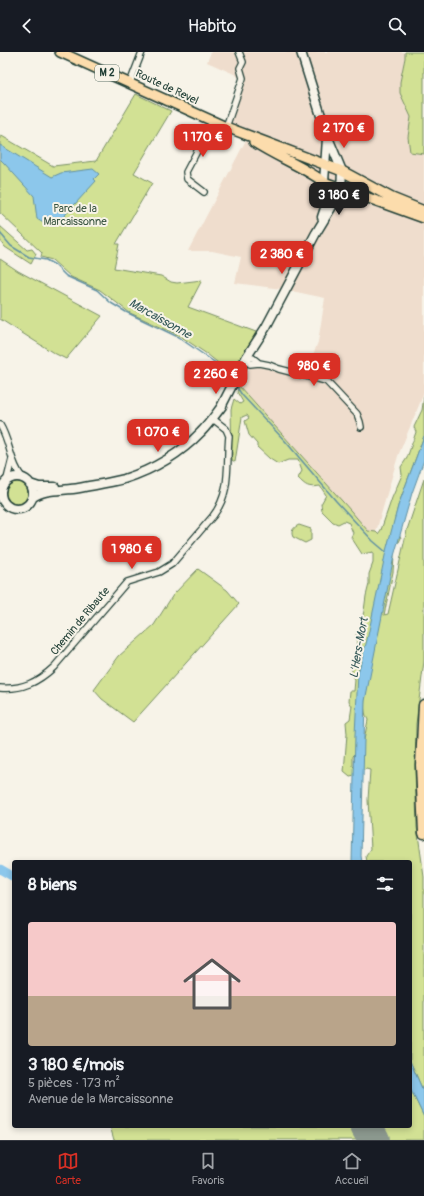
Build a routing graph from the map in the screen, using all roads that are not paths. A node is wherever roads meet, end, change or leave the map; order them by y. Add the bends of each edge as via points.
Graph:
1 (60, 52) edge
2 (142, 52) edge
3 (239, 52) edge
4 (301, 52) edge
5 (130, 83) junction
6 (213, 122) junction
7 (226, 127) junction
8 (244, 134) junction
9 (327, 135) junction
10 (324, 164) junction
11 (342, 171) junction
12 (324, 182) junction
13 (341, 189) junction
14 (204, 192) dead end
15 (424, 211) edge
16 (424, 218) edge
17 (316, 233) junction
18 (249, 359) junction
19 (213, 419) junction
20 (0, 425) edge
21 (361, 427) dead end
22 (12, 458) junction
23 (22, 477) junction
24 (7, 480) junction
25 (30, 484) junction
26 (89, 485) junction
27 (1, 488) edge
28 (32, 498) junction
29 (1, 501) edge
30 (0, 688) edge
31 (424, 705) edge
32 (424, 833) edge

1 - 5 main road, Route de Revel / M 2
2 - 5 street
3 - 7 street via 243,62 240,68 242,78
4 - 9 main road
5 - 6 main road, Route de Revel / M 2
6 - 7 main road, Route de Revel / M 2
6 - 14 street via 186,172 187,179
7 - 8 main road, Route de Revel / M 2
8 - 10 main road, Route de Revel / M 2
8 - 12 main road, Route de Revel / M 2
9 - 10 main road
9 - 11 main road
10 - 11 main road, Route de Revel
10 - 12 main road
11 - 13 main road
11 - 15 main road, Route de Revel via 392,198
12 - 13 main road, Route de Revel
12 - 17 main road via 327,202
13 - 16 main road, Route de Revel
13 - 17 main road
17 - 18 main road
18 - 19 main road
18 - 21 street via 254,364 326,382 357,414
19 - 26 main road via 186,445 156,466 123,479
19 - 30 street, Chemin de Ribaute via 226,429 229,436 224,496 213,516 172,564 159,572 127,582 45,676 22,687
20 - 22 street
22 - 23 street
22 - 24 street
23 - 24 main road
23 - 25 main road
24 - 27 main road
25 - 26 main road via 39,487
25 - 28 main road via 33,490
26 - 28 main road via 40,494
27 - 29 main road
28 - 29 main road via 27,506 18,509 10,508
31 - 32 highway via 421,765

